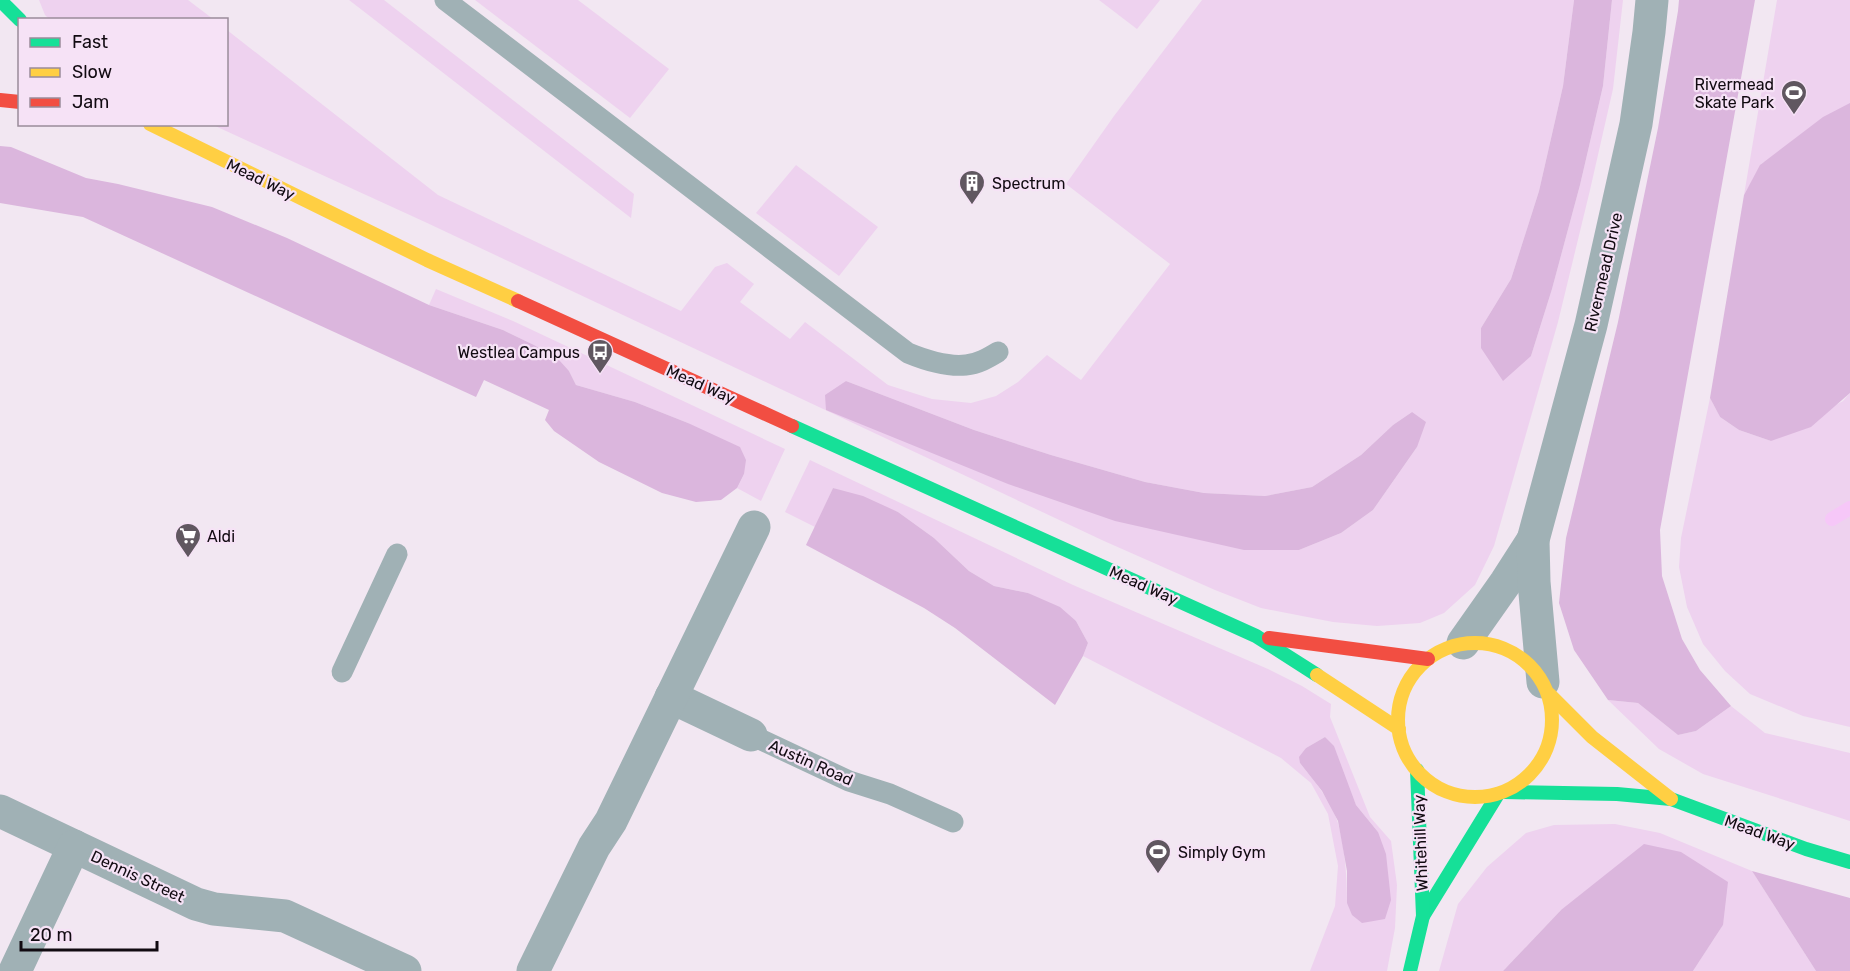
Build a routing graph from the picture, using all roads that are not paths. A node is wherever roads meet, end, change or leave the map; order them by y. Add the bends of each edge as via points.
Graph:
1 (0, 0) edge
2 (445, 0) edge
3 (1652, 0) edge
4 (18, 18) edge
5 (0, 100) edge
6 (18, 102) edge
7 (154, 126) edge
8 (998, 352) dead end
9 (754, 527) dead end
10 (1533, 540) junction
11 (397, 554) dead end
12 (1256, 636) junction
13 (1463, 643) junction
14 (1428, 658) junction
15 (342, 672) dead end
16 (1546, 688) junction
17 (671, 697) junction
18 (1399, 729) junction
19 (752, 735) joint
20 (1417, 770) junction
21 (1501, 793) junction
22 (1671, 799) junction
23 (0, 811) edge
24 (953, 822) dead end
25 (74, 846) junction
26 (1850, 862) edge
27 (1423, 916) junction
28 (15, 971) edge
29 (405, 971) edge
30 (532, 971) edge
31 (1410, 971) edge

1 - 4 main road
2 - 8 lane via 908,352 965,365 981,362
3 - 10 street, Rivermead Drive via 1636,124 1591,325
5 - 6 main road
7 - 12 main road, Mead Way via 427,260
9 - 17 street
10 - 13 street
10 - 16 street
11 - 15 lane
12 - 14 main road, Mead Way
12 - 18 main road, Mead Way
13 - 14 main road
13 - 16 main road via 1486,642 1508,649 1527,661
14 - 18 main road via 1409,679 1400,700
16 - 21 main road via 1553,721 1550,744 1540,764 1525,780
16 - 22 main road, Mead Way via 1593,737
17 - 19 street, Austin Road
17 - 30 street
18 - 20 main road via 1402,745
19 - 24 lane, Austin Road via 849,781
20 - 21 main road via 1442,790 1462,796
20 - 27 main road, Whitehill Way
21 - 22 main road, Mead Way via 1617,794
21 - 27 main road, Whitehill Way
22 - 26 main road, Mead Way
23 - 25 street, Dennis Street
25 - 28 street, Dennis Street
25 - 29 street, Dennis Street via 196,904 285,916
27 - 31 main road, Whitehill Way

